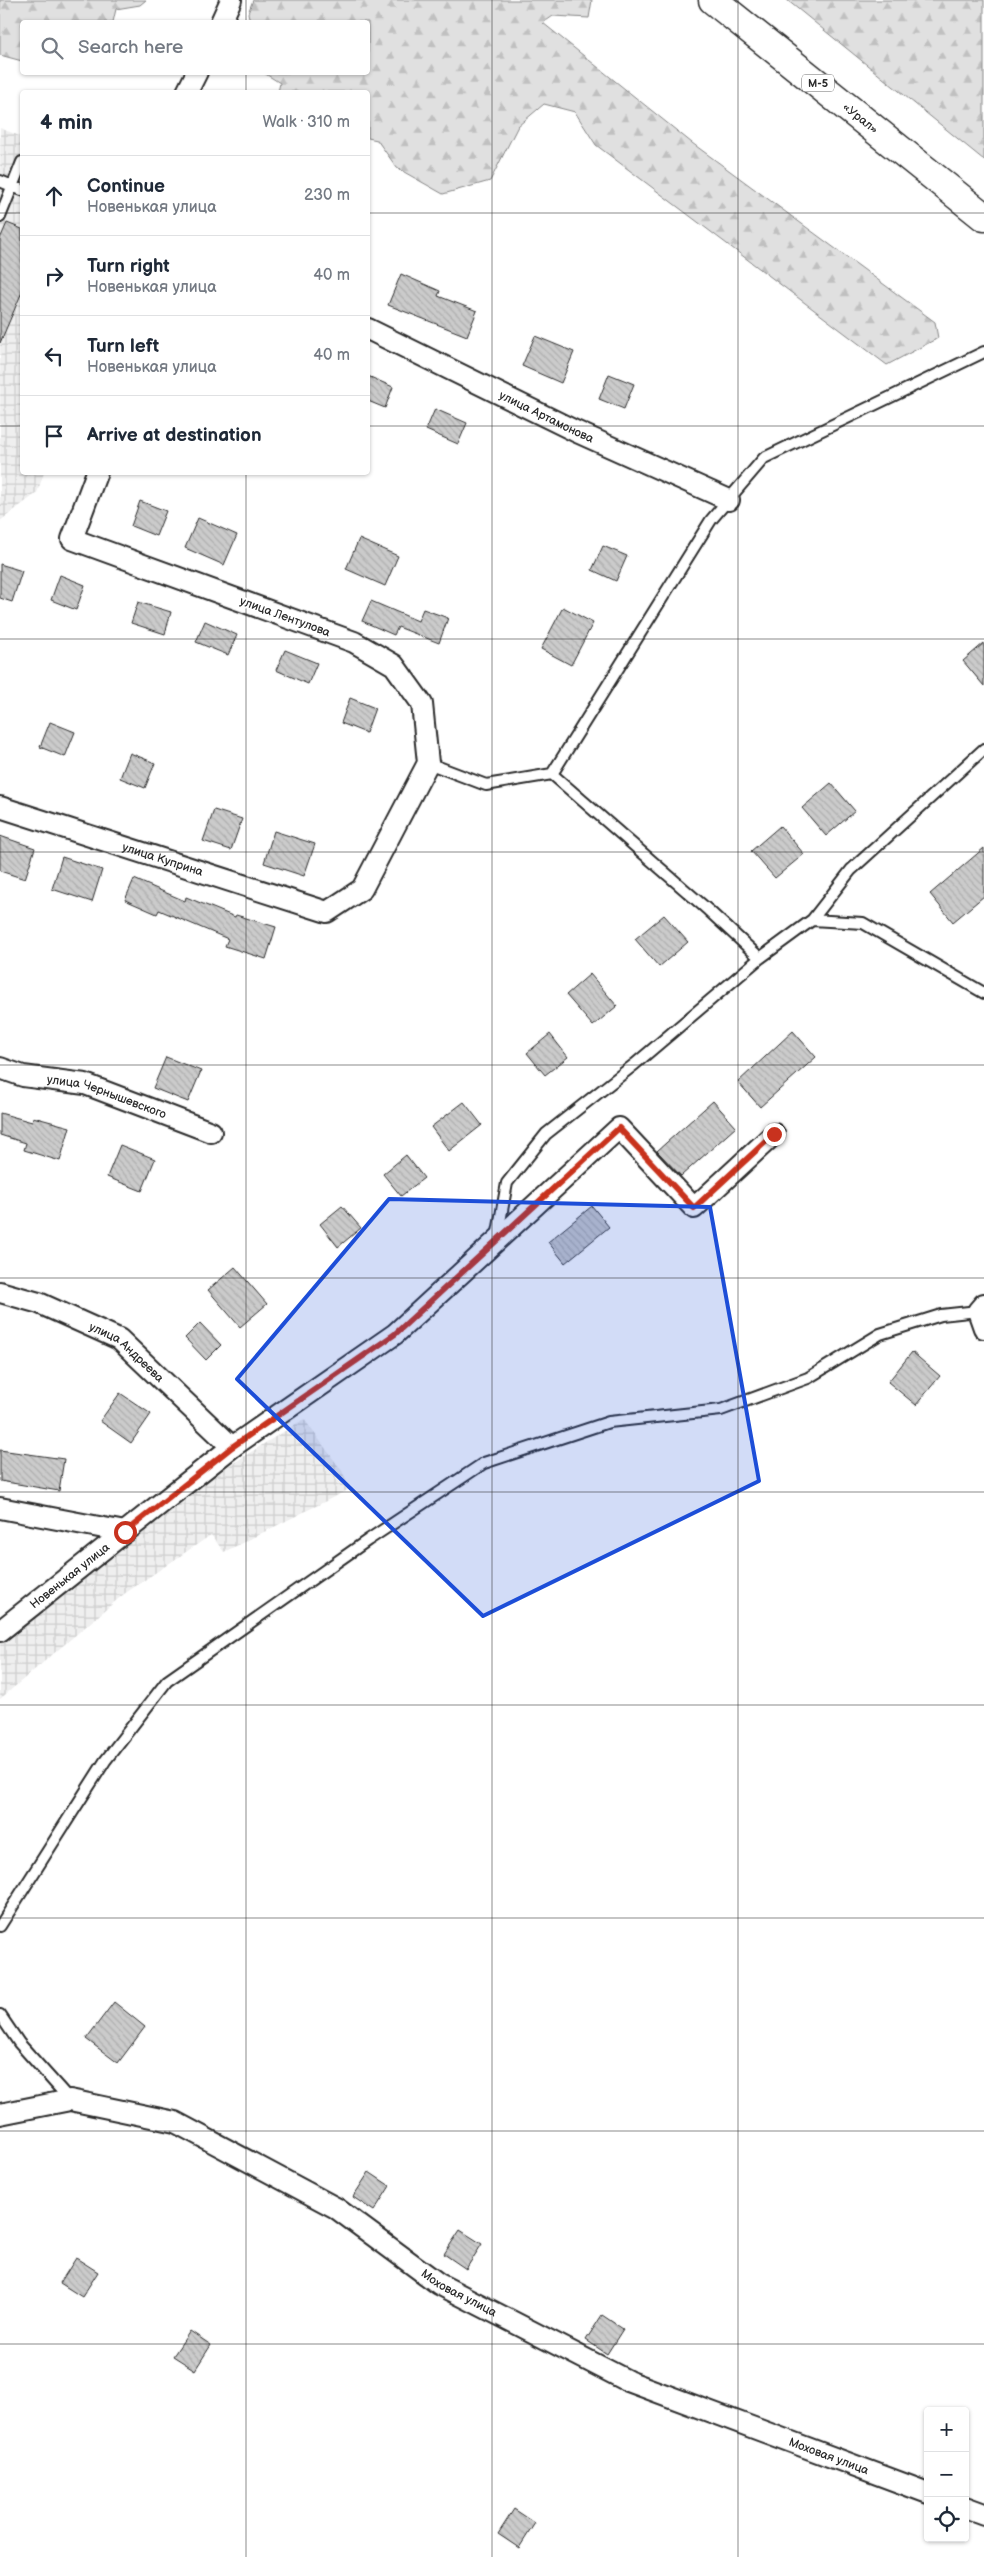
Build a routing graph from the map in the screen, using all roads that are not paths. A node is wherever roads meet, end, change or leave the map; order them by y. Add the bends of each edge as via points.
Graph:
1 (231, 0) edge
2 (714, 0) edge
3 (222, 20) edge
4 (196, 75) edge
5 (188, 90) edge
6 (20, 175) edge
7 (0, 181) edge
8 (18, 188) edge
9 (0, 217) edge
10 (984, 217) edge
11 (370, 330) edge
12 (984, 352) edge
13 (96, 475) edge
14 (729, 500) junction
15 (984, 749) edge
16 (428, 763) junction
17 (552, 774) junction
18 (0, 807) edge
19 (812, 920) junction
20 (760, 958) junction
21 (984, 993) edge
22 (0, 1068) edge
23 (211, 1132) dead end
24 (774, 1134) dead end
25 (496, 1241) junction
26 (0, 1292) edge
27 (982, 1314) edge
28 (232, 1447) junction
29 (0, 1508) edge
30 (125, 1532) junction
31 (0, 1631) edge
32 (0, 1926) edge
33 (0, 2015) edge
34 (70, 2100) junction
35 (0, 2114) edge
36 (924, 2492) edge
37 (969, 2508) edge
38 (984, 2514) edge

1 - 3 street
2 - 10 highway, «Урал» / М-5
4 - 5 street
6 - 8 lane
7 - 8 lane
8 - 9 lane
11 - 14 street, улица Артамонова via 575,431
12 - 14 lane via 764,458
13 - 16 street, улица Лентулова via 72,539 354,642 394,665 422,704
14 - 17 lane via 711,520
15 - 19 lane via 851,870
16 - 17 lane via 486,784
16 - 18 street, улица Куприна via 362,889 327,912
17 - 20 lane
19 - 20 lane
19 - 21 lane via 863,923
20 - 25 lane via 546,1134 506,1183
22 - 23 street, улица Чернышевского via 22,1076 85,1084
24 - 25 street, Новенькая улица via 694,1208 619,1128
25 - 28 street, Новенькая улица via 395,1334
26 - 28 street, улица Андреева via 39,1303 118,1339
27 - 32 lane via 941,1315 880,1334 808,1378 721,1410 609,1422 484,1463 168,1681 105,1761
28 - 30 street, Новенькая улица
29 - 30 street
30 - 31 street, Новенькая улица
33 - 34 lane
34 - 35 street, Моховая улица
34 - 36 street, Моховая улица via 175,2122 336,2208 439,2284 628,2381
37 - 38 street

